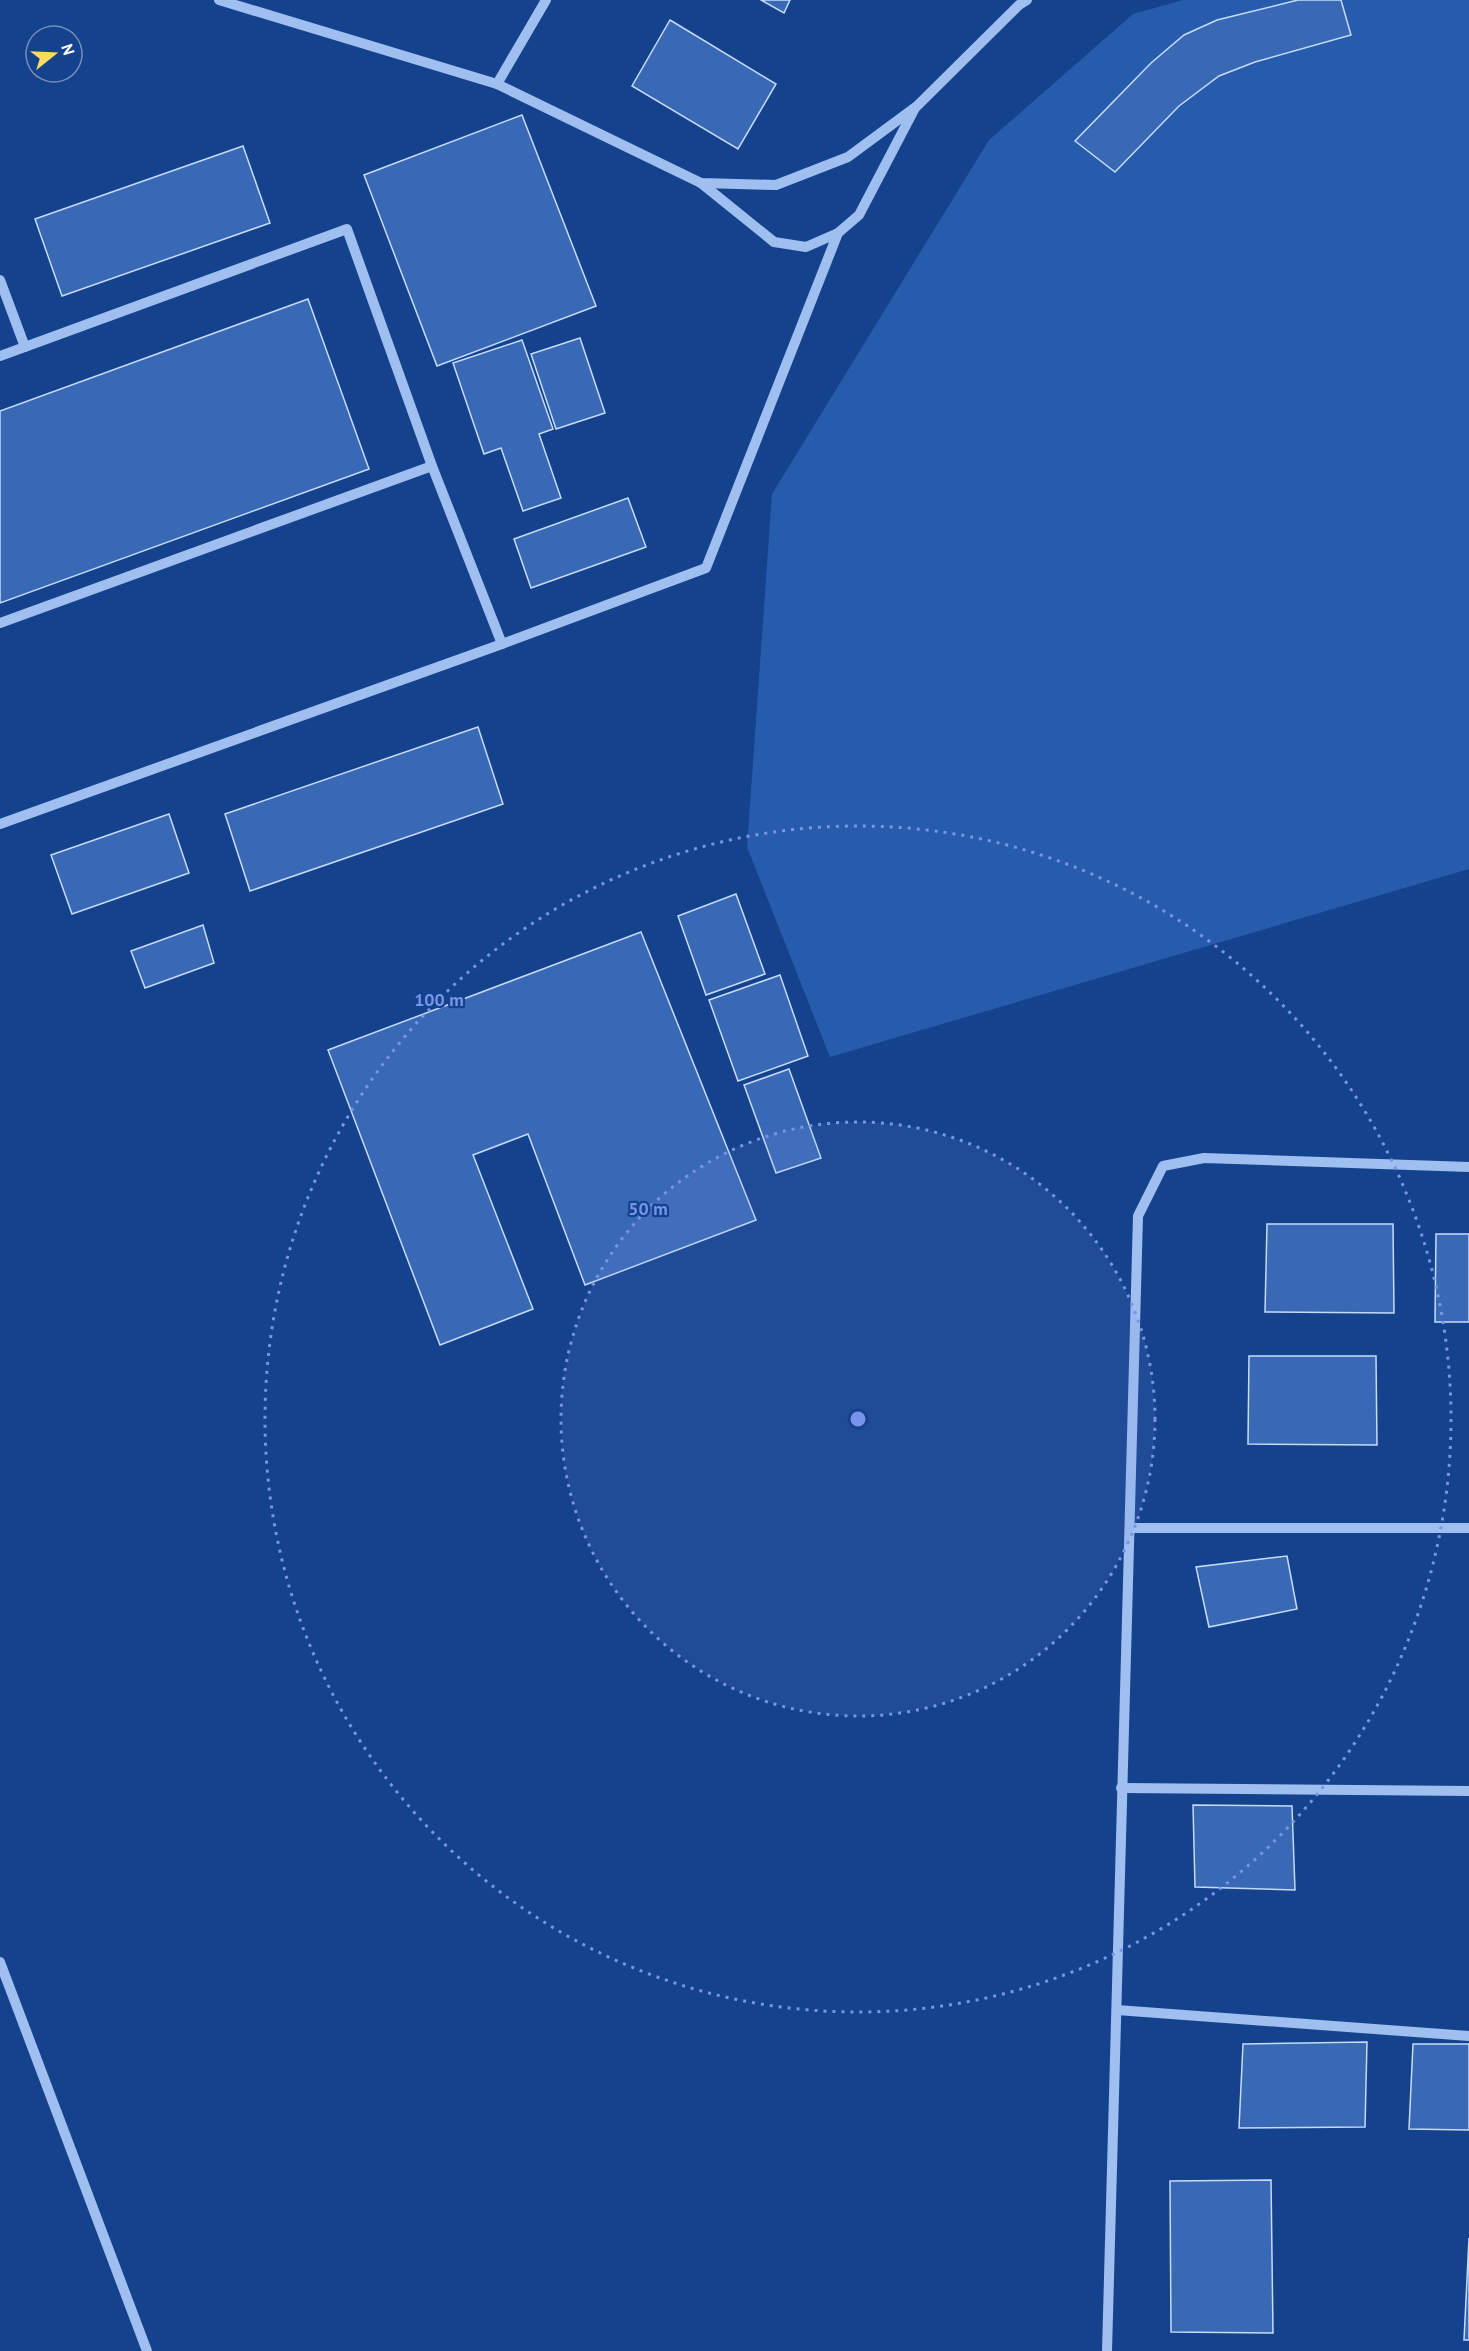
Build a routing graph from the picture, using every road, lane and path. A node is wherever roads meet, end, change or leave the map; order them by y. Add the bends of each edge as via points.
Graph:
1 (219, 0) edge
2 (546, 0) edge
3 (1018, 2) edge
4 (497, 84) junction
5 (917, 105) junction
6 (701, 183) junction
7 (838, 233) junction
8 (0, 280) edge
9 (25, 347) junction
10 (0, 356) edge
11 (432, 466) junction
12 (0, 623) edge
13 (502, 644) junction
14 (0, 824) edge
15 (1469, 1167) edge
16 (1131, 1527) junction
17 (1469, 1528) edge
18 (1121, 1788) junction
19 (1469, 1791) edge
20 (0, 1962) edge
21 (1118, 2010) junction
22 (1469, 2036) edge
23 (147, 2351) edge
24 (1107, 2351) edge

1 - 4 lane
2 - 4 lane
3 - 5 lane
4 - 6 lane
5 - 6 lane via 848,157 776,185
5 - 7 lane via 859,215
6 - 7 lane via 774,242 806,247
7 - 13 lane via 706,568
8 - 9 lane
9 - 10 lane
9 - 11 lane via 347,229
11 - 12 lane
11 - 13 lane
13 - 14 lane
15 - 16 lane via 1204,1158 1163,1166 1138,1216
16 - 17 lane
16 - 18 lane
18 - 19 lane
18 - 21 lane
20 - 23 lane
21 - 22 lane
21 - 24 lane

